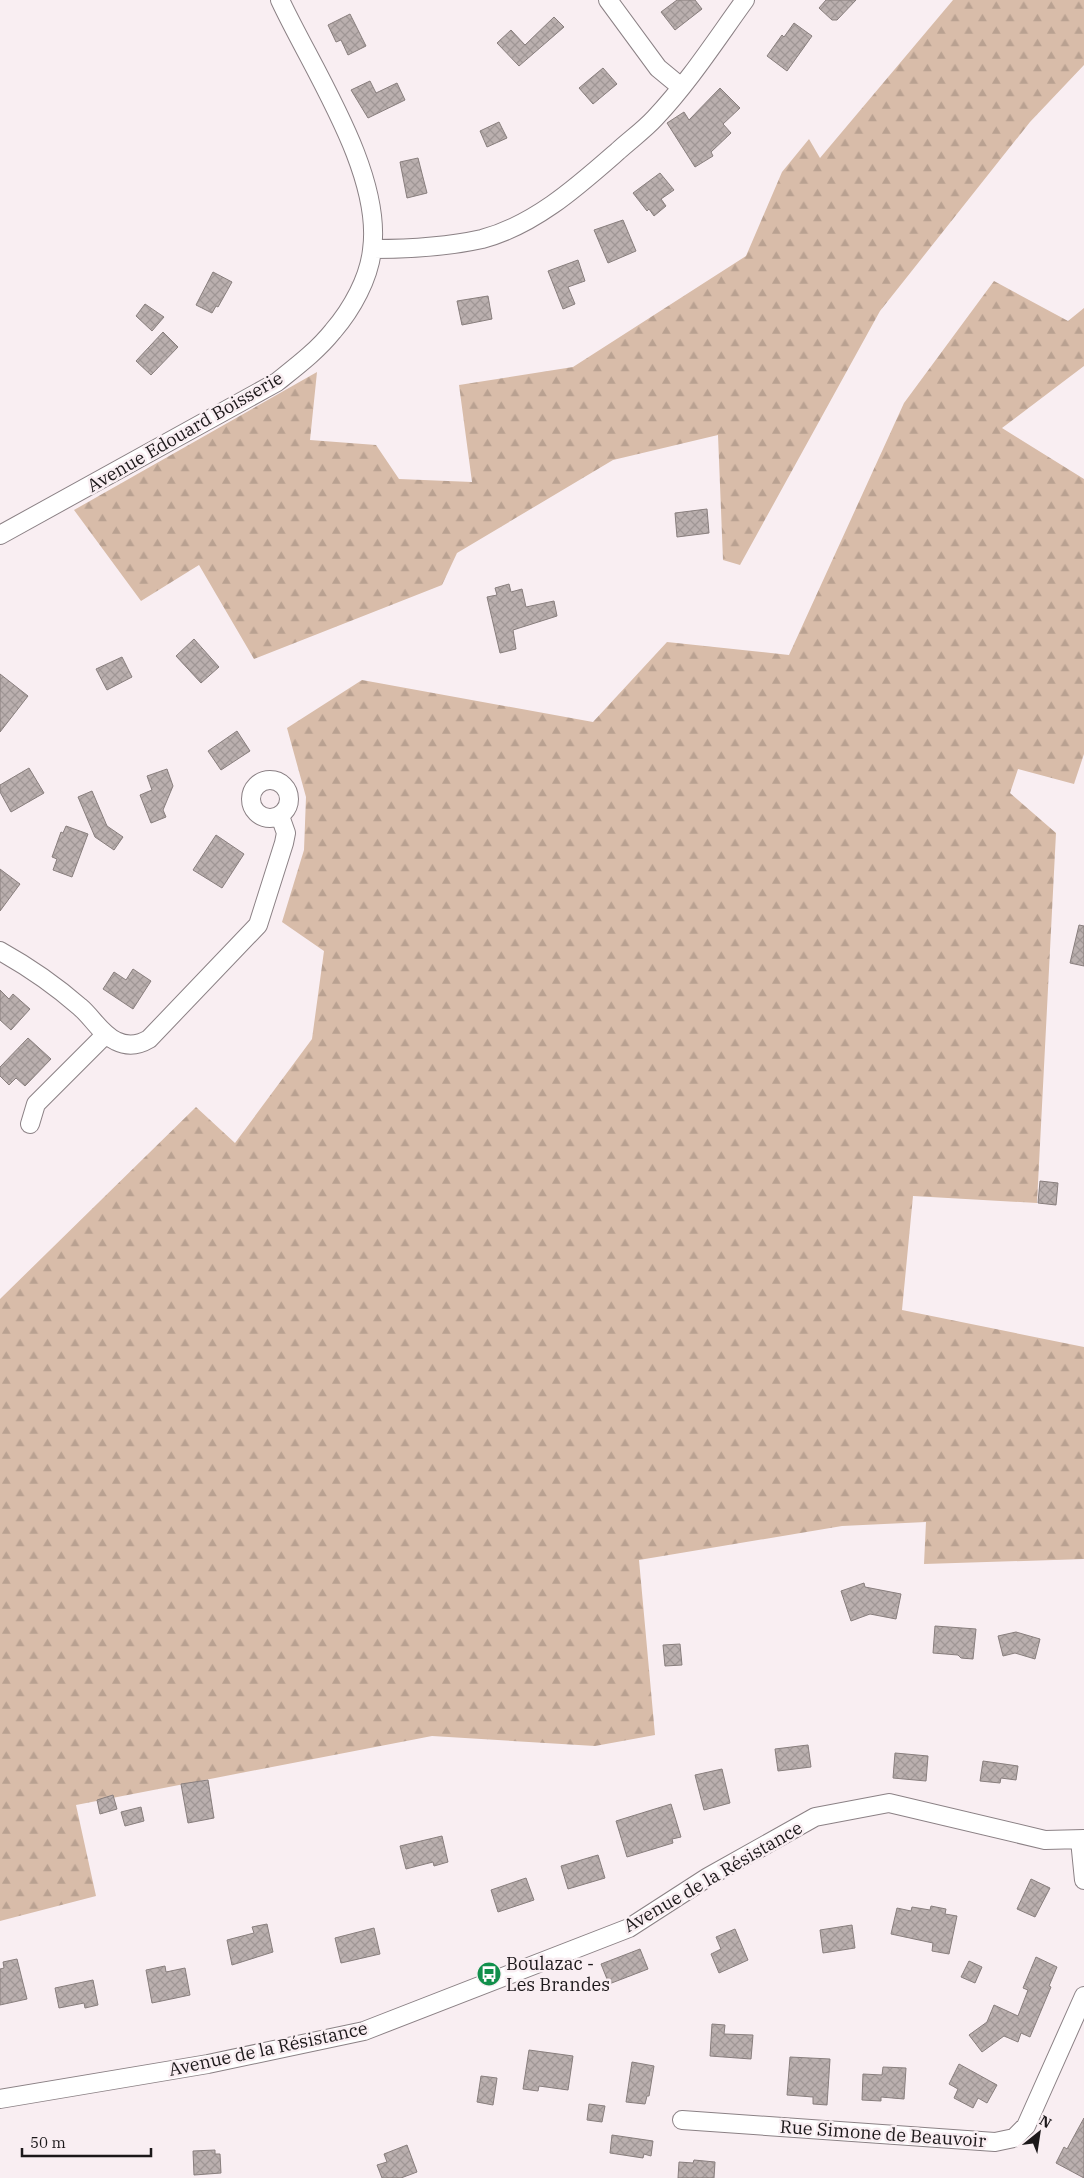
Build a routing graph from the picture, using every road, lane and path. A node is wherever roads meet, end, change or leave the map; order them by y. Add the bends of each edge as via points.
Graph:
1 (280, 0) edge
2 (608, 0) edge
3 (745, 0) edge
4 (682, 87) junction
5 (373, 249) junction
6 (0, 535) edge
7 (280, 816) dead end
8 (0, 951) edge
9 (106, 1034) junction
10 (30, 1124) dead end
11 (1082, 1840) edge
12 (1084, 1880) edge
13 (1084, 1996) edge
14 (0, 2099) edge
15 (682, 2120) dead end

1 - 5 street, Avenue Edouard Boisserie via 361,166 369,196
2 - 4 street via 658,68
3 - 4 street
4 - 5 street via 654,119 586,179 516,227 483,238 427,248
5 - 6 street, Avenue Edouard Boisserie via 354,300 334,330 309,357 277,382
7 - 9 street via 286,834 258,925 149,1039 128,1045
8 - 9 street via 80,1007
9 - 10 street via 36,1104
11 - 12 street
11 - 14 street, Avenue de la Résistance via 1045,1840 889,1803 815,1817 708,1877 630,1928 364,2032 208,2064
13 - 15 street, Rue Simone de Beauvoir via 1026,2126 1014,2138 995,2142

